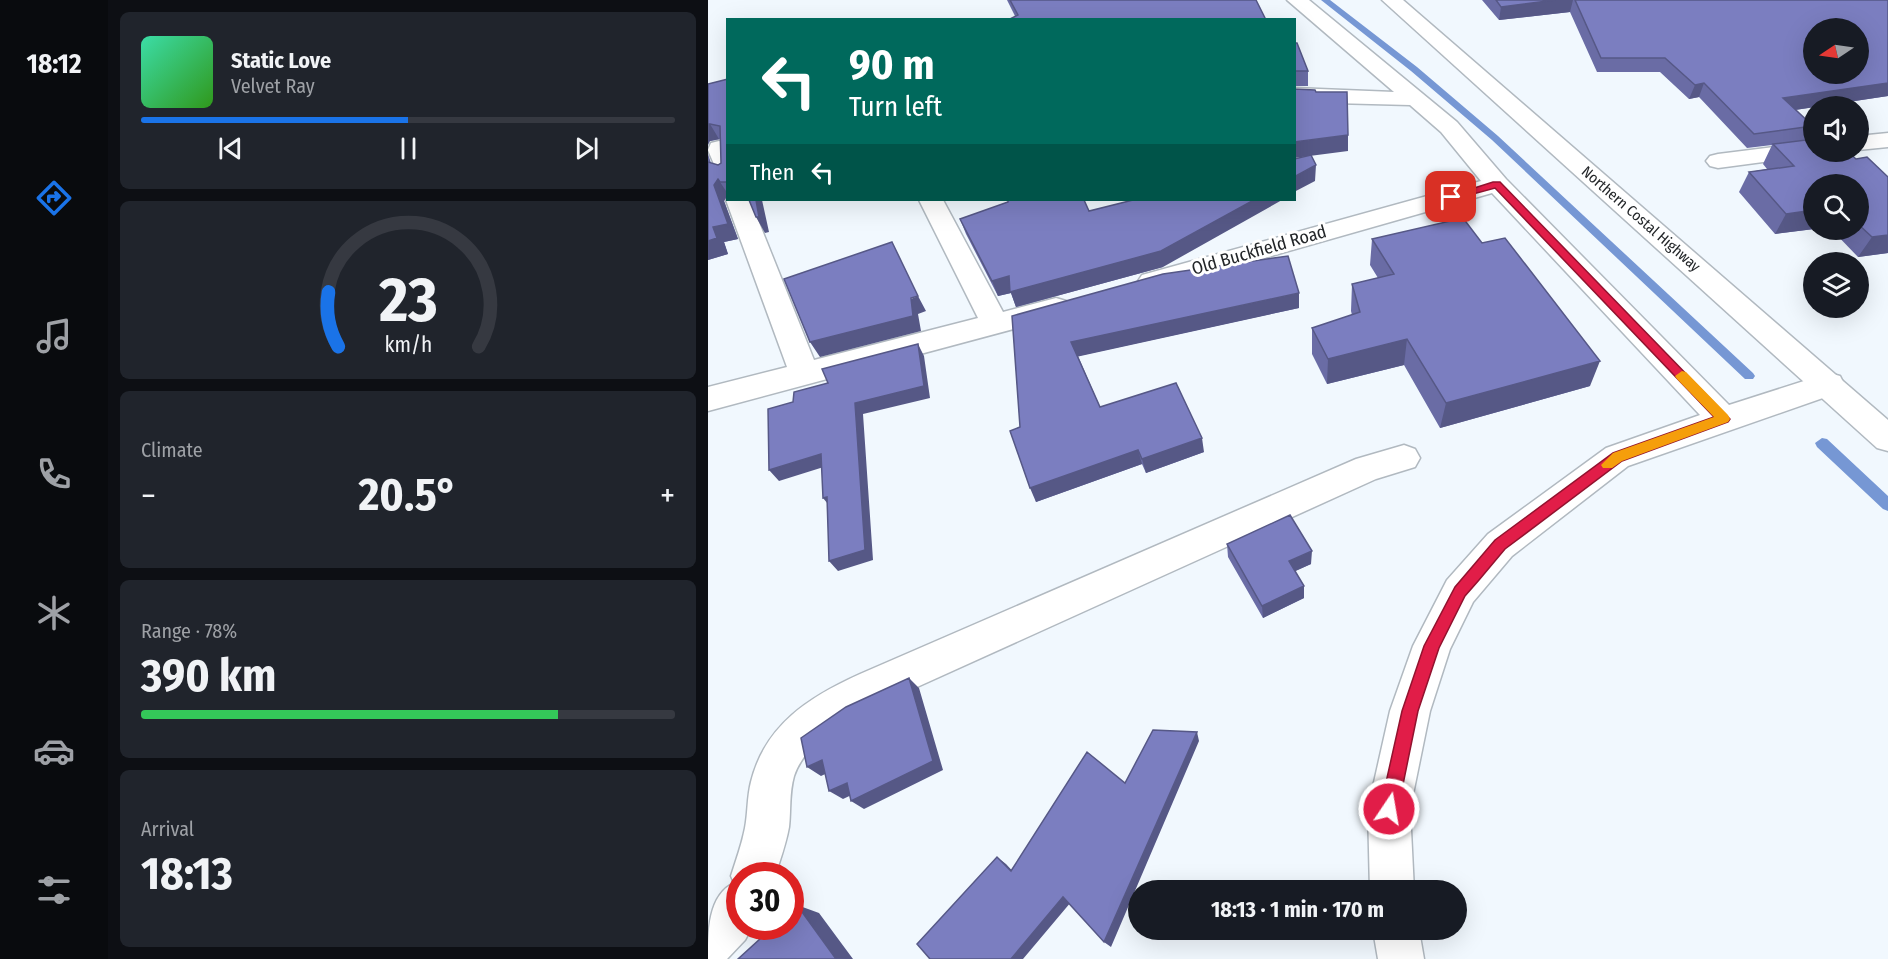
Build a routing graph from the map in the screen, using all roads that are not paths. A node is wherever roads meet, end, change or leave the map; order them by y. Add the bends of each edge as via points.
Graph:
1 (1297, 0) edge
2 (1392, 0) edge
3 (1296, 95) edge
4 (1417, 99) junction
5 (1888, 140) edge
6 (1869, 142) edge
7 (719, 148) edge
8 (1803, 150) edge
9 (1718, 161) dead end
10 (726, 166) edge
11 (1497, 184) junction
12 (738, 201) edge
13 (932, 201) edge
14 (1131, 287) edge
15 (1086, 300) edge
16 (996, 325) junction
17 (804, 373) junction
18 (1829, 384) junction
19 (708, 399) edge
20 (1723, 419) junction
21 (1888, 439) edge
22 (1404, 458) dead end
23 (757, 862) edge
24 (1392, 880) edge
25 (726, 927) edge
26 (1398, 940) edge
27 (708, 945) edge
28 (1401, 959) edge

1 - 4 street
2 - 18 street, Northern Costal Highway
3 - 4 street
4 - 11 street via 1449,127
5 - 6 street
7 - 10 street
8 - 9 street
11 - 14 street, Old Buckfield Road
11 - 20 street
12 - 17 street
13 - 16 street
15 - 16 street
16 - 17 street
17 - 19 street
18 - 20 street
18 - 21 street, Northern Costal Highway
20 - 24 street via 1617,457 1500,545 1460,591 1432,646 1410,711 1389,809
22 - 23 street via 1368,468 892,679 843,701 806,724 785,748 772,778 766,828
25 - 27 street
26 - 28 street

